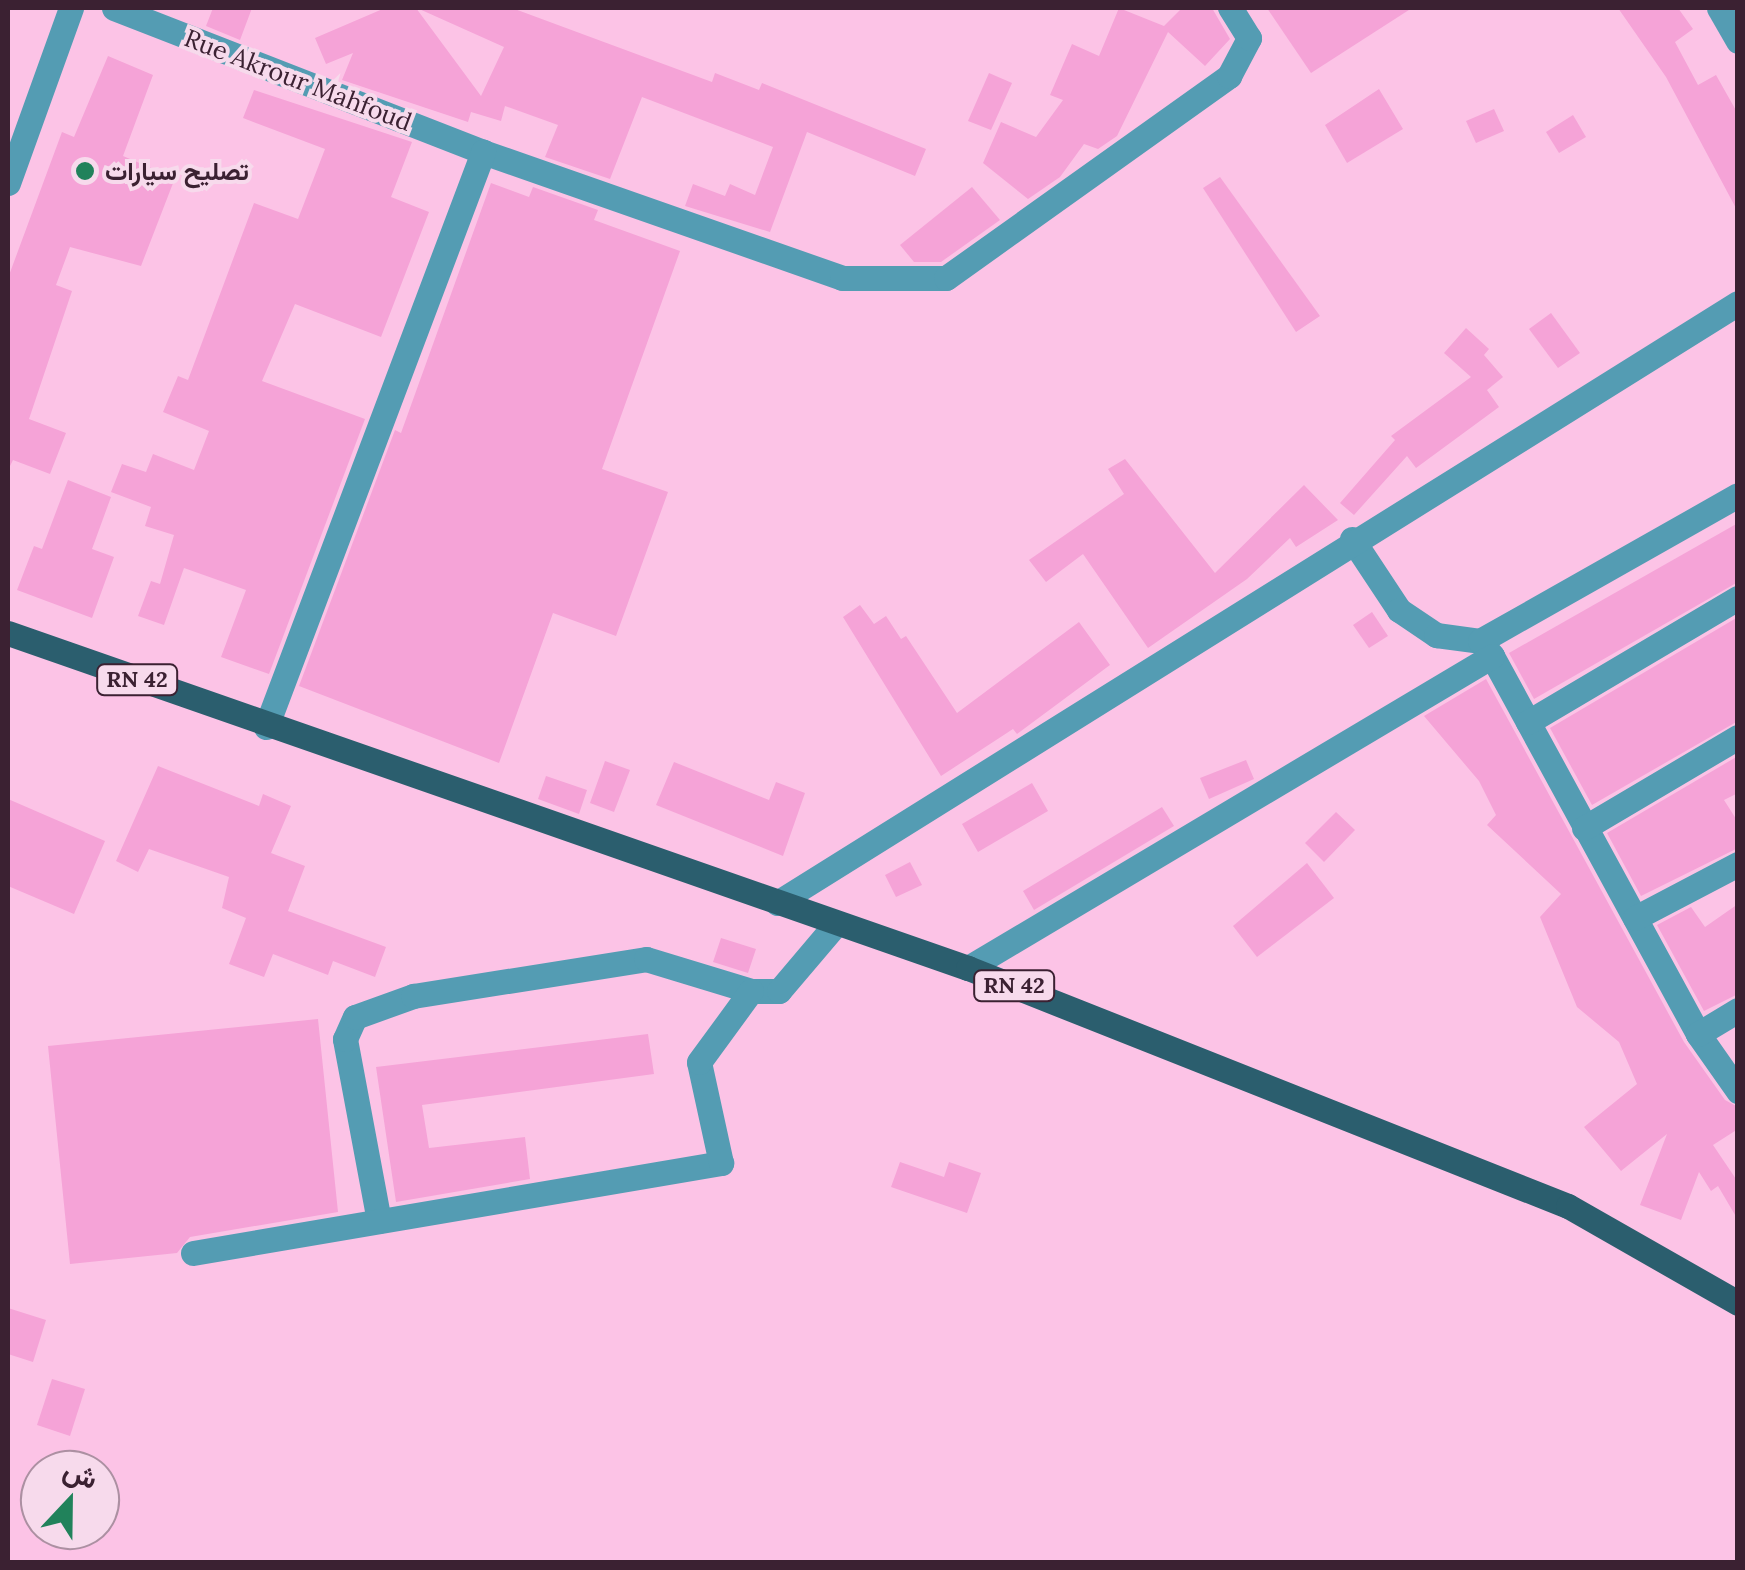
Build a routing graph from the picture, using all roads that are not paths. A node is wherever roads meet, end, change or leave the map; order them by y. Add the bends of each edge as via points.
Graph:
1 (71, 8) edge
2 (114, 8) edge
3 (1230, 8) edge
4 (1718, 8) edge
5 (1738, 41) edge
6 (484, 152) junction
7 (8, 183) edge
8 (1738, 303) edge
9 (1738, 495) edge
10 (1352, 539) junction
11 (1738, 598) edge
12 (8, 633) edge
13 (1486, 648) junction
14 (1528, 722) junction
15 (266, 727) junction
16 (1738, 737) edge
17 (1584, 828) junction
18 (1738, 864) edge
19 (778, 904) junction
20 (1635, 918) junction
21 (835, 925) junction
22 (968, 968) junction
23 (751, 991) junction
24 (1738, 1010) edge
25 (1698, 1034) junction
26 (1738, 1091) edge
27 (378, 1221) junction
28 (193, 1252) dead end
29 (1738, 1304) edge

1 - 7 street
2 - 6 street, Rue Akrour Mahfoud
3 - 6 street, Rue Akrour Mahfoud via 1249,38 1229,76 946,278 842,278
4 - 5 street
6 - 15 street
8 - 10 street
9 - 13 street
10 - 13 street via 1399,610 1422,629
10 - 19 street
11 - 14 street
12 - 15 main road, RN 42
13 - 14 street
13 - 22 street
14 - 17 street
15 - 19 main road, RN 42
16 - 17 street
17 - 20 street
18 - 20 street
19 - 21 main road, RN 42
20 - 25 street
21 - 22 main road, RN 42
21 - 23 street via 779,991
22 - 29 main road, RN 42 via 1568,1206
23 - 27 street via 699,1062 722,1163
23 - 27 street via 646,960 412,996 355,1016 345,1039
24 - 25 street
25 - 26 street
27 - 28 street

